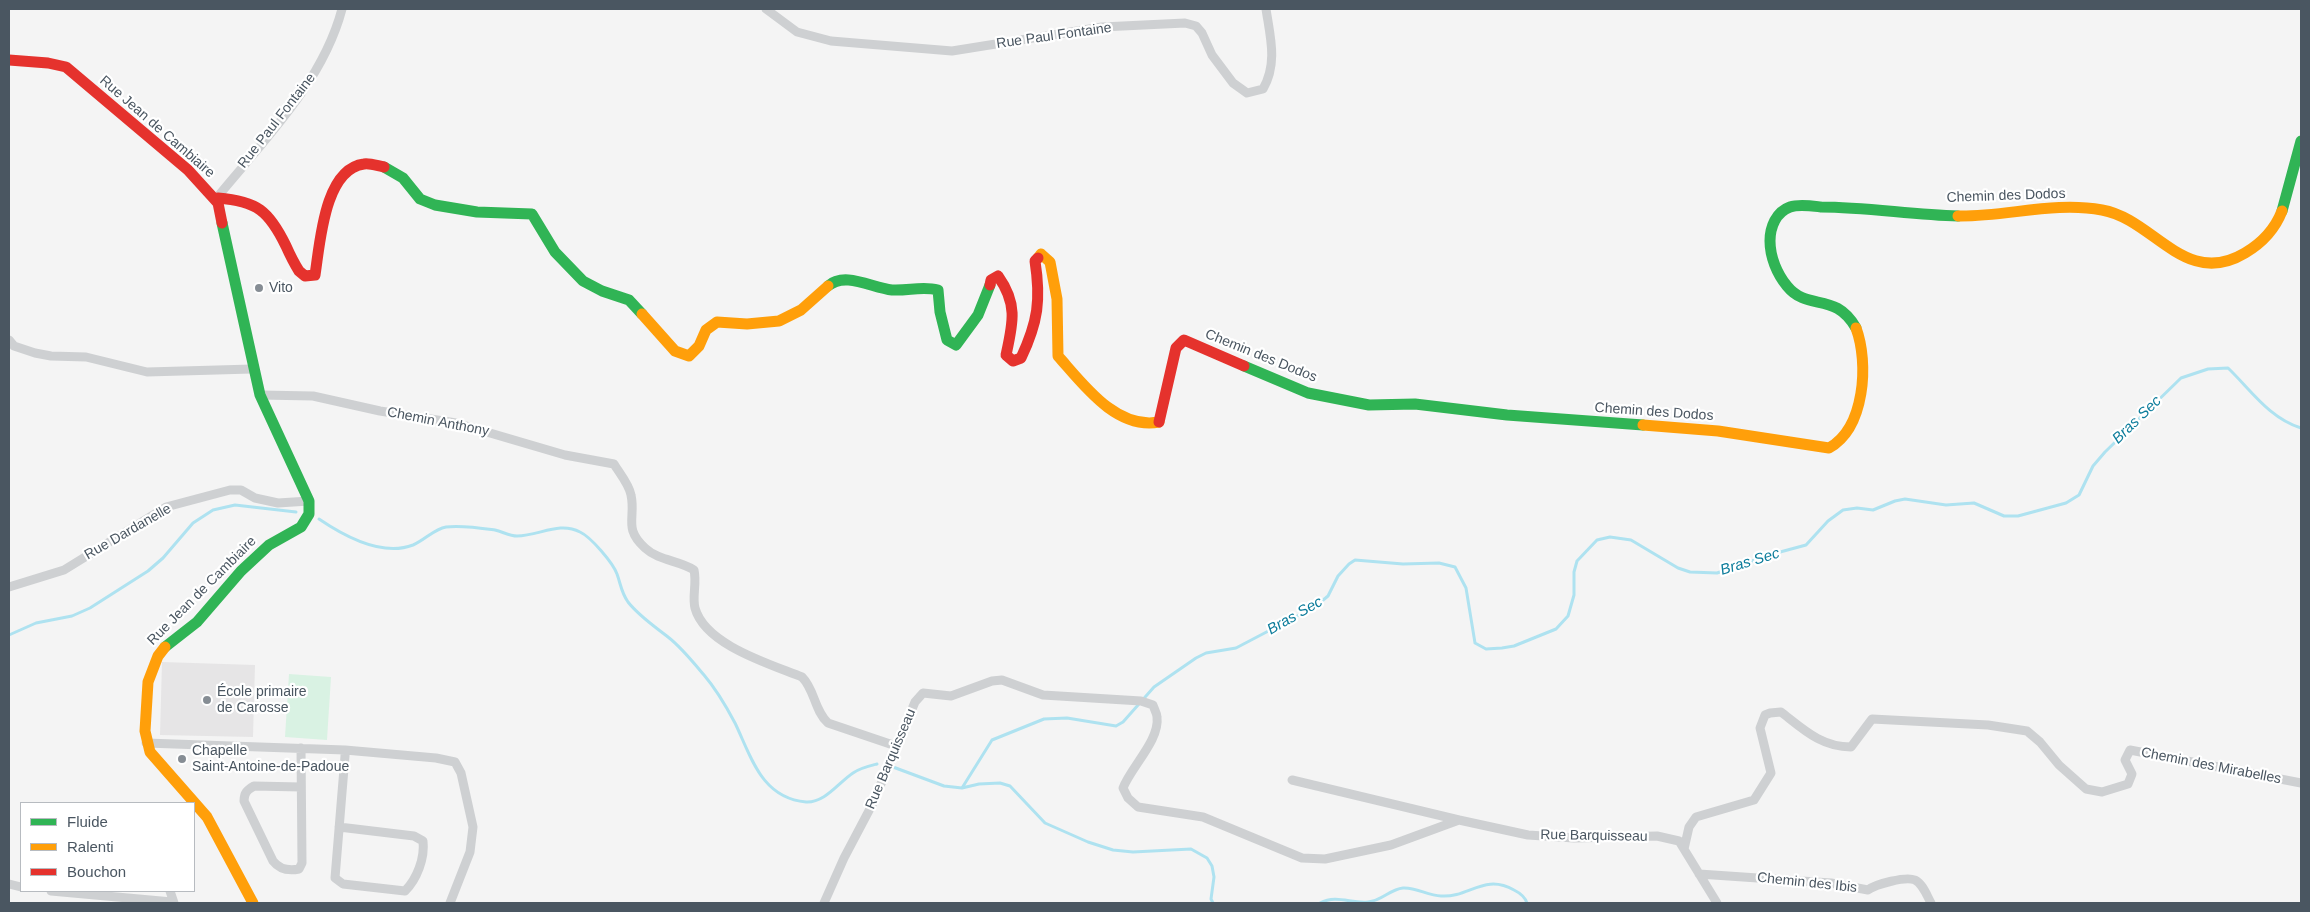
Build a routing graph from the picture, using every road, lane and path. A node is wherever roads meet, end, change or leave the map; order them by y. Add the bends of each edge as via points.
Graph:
1 (342, 9) edge
2 (766, 9) edge
3 (1266, 9) edge
4 (9, 60) edge
5 (2301, 141) edge
6 (218, 201) junction
7 (9, 340) edge
8 (252, 369) junction
9 (260, 395) junction
10 (309, 501) junction
11 (9, 586) edge
12 (146, 743) junction
13 (896, 746) junction
14 (301, 748) junction
15 (345, 750) junction
16 (1292, 780) dead end
17 (2301, 784) edge
18 (301, 787) junction
19 (192, 802) edge
20 (195, 805) edge
21 (1459, 820) junction
22 (339, 827) junction
23 (1684, 849) junction
24 (1699, 874) junction
25 (60, 892) edge
26 (173, 903) edge
27 (253, 903) edge
28 (450, 903) edge
29 (824, 903) edge
30 (1717, 903) edge
31 (1931, 903) edge

1 - 6 street, Rue Paul Fontaine via 322,62 293,105
2 - 3 street, Rue Paul Fontaine via 798,32 831,41 952,51 1102,27 1185,23 1196,26 1212,55 1233,83 1247,94 1264,89 1269,79 1273,59
4 - 6 street, Rue Jean de Cambiaire via 48,62 66,67 188,170
5 - 6 street, Chemin des Dodos via 2281,215 2268,234 2253,249 2235,259 2209,263 2183,258 2142,227 2103,210 2080,208 1962,216 1871,208 1786,208 1774,222 1768,240 1773,262 1793,292 1812,301 1840,307 1861,339 1864,360 1861,395 1849,429 1839,444 1829,448 1718,431 1507,415 1415,404 1369,405 1308,393 1184,340 1176,348 1160,422 1149,425 1119,415 1058,356 1058,298 1050,262 1041,254 1035,261 1041,298 1034,334 1021,358 1013,361 1006,355 1014,323 1012,301 998,276 991,280 988,297 974,324 956,345 947,340 938,290 927,287 892,290 841,280 834,281 801,310 779,321 717,322 706,330 699,346 689,356 676,351 628,300 583,281 556,252 532,214 442,207 420,199 404,179 386,168 373,164 356,165 343,174 332,190 314,275 305,276 297,269 275,224 261,208 247,202
6 - 8 street
7 - 8 street via 14,346 35,353 86,357 147,372
8 - 9 street
9 - 10 street
9 - 13 street, Chemin Anthony via 313,396 456,424 565,455 614,464 631,494 632,532 658,558 683,563 694,570 694,607 701,623 740,653 802,677 808,683 821,716 828,723
10 - 11 street, Rue Dardanelle via 278,503 256,498 241,490 230,490 166,507 64,570
10 - 12 street, Rue Jean de Cambiaire via 308,514 301,527 269,545 235,577 197,622 158,656 146,696
12 - 14 street
12 - 19 street, Rue Jean de Cambiaire via 155,760
13 - 21 street, Rue Barquisseau via 915,702 923,693 951,696 1002,680 1042,695 1153,705 1157,717 1154,733 1127,777 1123,788 1128,798 1138,807 1203,817 1302,858 1325,859 1390,845
13 - 29 street, Rue Barquisseau via 873,803
14 - 15 street
14 - 18 street
15 - 22 street
15 - 28 street via 455,762 461,772 473,827 470,852
16 - 21 street
17 - 23 street, Chemin des Mirabelles via 2130,750 2125,760 2132,774 2128,784 2102,792 2086,789 2027,731 1988,725 1872,719 1851,748 1836,747 1815,739 1781,712 1770,713 1765,715 1760,728 1771,773 1754,800 1696,817 1688,827
18 - 18 street via 254,786 244,795 273,861 285,870 300,869 302,862
20 - 27 street, Rue Jean de Cambiaire via 208,817
21 - 23 street, Rue Barquisseau via 1528,835 1574,838 1657,836 1679,841
22 - 22 street via 335,878 343,884 404,890 413,883 424,851 423,841 414,836
23 - 24 street, Rue Barquisseau
24 - 30 street, Rue Barquisseau
24 - 31 street, Chemin des Ibis via 1830,883 1868,890 1905,879 1915,880
25 - 26 street

